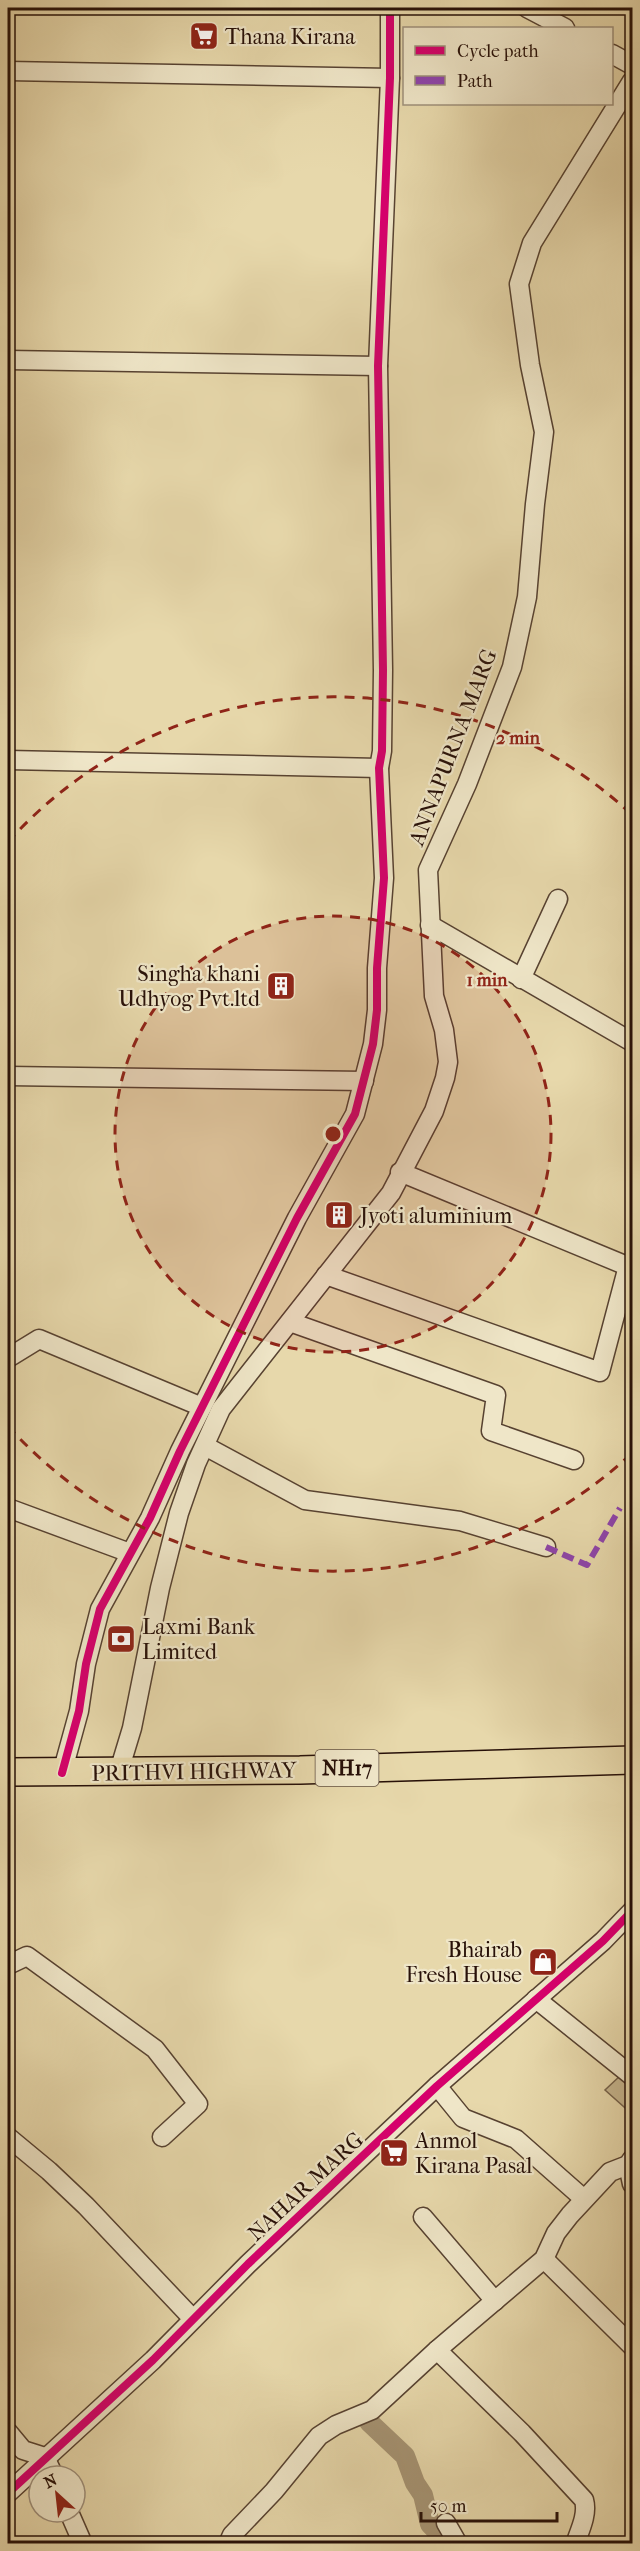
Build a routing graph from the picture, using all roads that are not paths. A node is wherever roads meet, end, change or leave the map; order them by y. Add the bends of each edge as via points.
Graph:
1 (390, 8) edge
2 (527, 8) edge
3 (563, 27) edge
4 (613, 55) edge
5 (633, 65) edge
6 (8, 71) edge
7 (390, 78) junction
8 (633, 81) edge
9 (8, 360) edge
10 (378, 366) junction
11 (8, 760) edge
12 (378, 768) junction
13 (558, 898) dead end
14 (430, 925) junction
15 (521, 979) junction
16 (633, 1042) edge
17 (8, 1076) edge
18 (364, 1081) junction
19 (400, 1172) junction
20 (630, 1267) edge
21 (326, 1275) junction
22 (290, 1322) junction
23 (8, 1358) edge
24 (202, 1407) junction
25 (205, 1446) junction
26 (574, 1460) dead end
27 (8, 1508) edge
28 (546, 1547) dead end
29 (130, 1553) junction
30 (633, 1760) edge
31 (119, 1771) junction
32 (8, 1772) edge
33 (62, 1773) junction
34 (633, 1911) edge
35 (8, 1965) edge
36 (536, 1999) junction
37 (633, 2076) edge
38 (436, 2086) junction
39 (8, 2137) edge
40 (162, 2137) dead end
41 (630, 2162) edge
42 (633, 2184) edge
43 (584, 2199) junction
44 (423, 2217) dead end
45 (544, 2259) junction
46 (495, 2301) junction
47 (193, 2319) junction
48 (633, 2346) edge
49 (437, 2350) junction
50 (8, 2432) edge
51 (47, 2464) edge
52 (52, 2464) edge
53 (27, 2481) edge
54 (8, 2493) edge
55 (447, 2523) dead end
56 (74, 2524) edge
57 (82, 2544) edge
58 (228, 2544) edge
59 (458, 2544) edge
60 (575, 2544) edge

1 - 7 street
2 - 3 street
4 - 5 street
6 - 7 street
7 - 10 street
8 - 14 street, ANNAPURNA MARG via 532,243 519,284 544,432 526,597 512,667 467,784 428,870
9 - 10 street
10 - 12 street via 383,670 382,751
11 - 12 street
12 - 18 street via 384,878 376,968 377,1011
13 - 15 street
14 - 15 street
14 - 19 street, ANNAPURNA MARG via 434,996 448,1062 434,1111
15 - 16 street
17 - 18 street
18 - 24 street via 355,1114 297,1218
19 - 20 street
19 - 21 street, ANNAPURNA MARG via 391,1193
20 - 21 street via 600,1372
21 - 22 street, ANNAPURNA MARG
22 - 25 street, ANNAPURNA MARG via 221,1409
22 - 26 street via 496,1395 491,1431
23 - 24 street via 39,1339
24 - 29 street
25 - 28 street via 305,1500 460,1521
25 - 31 street, ANNAPURNA MARG via 176,1524
27 - 29 street
29 - 33 street via 100,1609
30 - 31 highway, PRITHVI HIGHWAY / NH17
31 - 33 highway, PRITHVI HIGHWAY / NH17
32 - 33 highway, PRITHVI HIGHWAY / NH17
34 - 36 street, NAHAR MARG
35 - 40 street via 27,1956 155,2049 198,2104
36 - 37 street
36 - 38 street, NAHAR MARG
38 - 43 street via 462,2118 516,2139
38 - 47 street, NAHAR MARG
39 - 47 street via 86,2206
41 - 42 street
41 - 43 street via 610,2172
43 - 45 street via 556,2233
44 - 46 street
45 - 46 street
45 - 48 street
46 - 49 street
47 - 52 street, NAHAR MARG
49 - 58 street via 372,2410 319,2436
49 - 60 street via 584,2500 584,2519
50 - 51 street via 23,2450
53 - 54 street, NAHAR MARG
55 - 59 street
56 - 57 street

